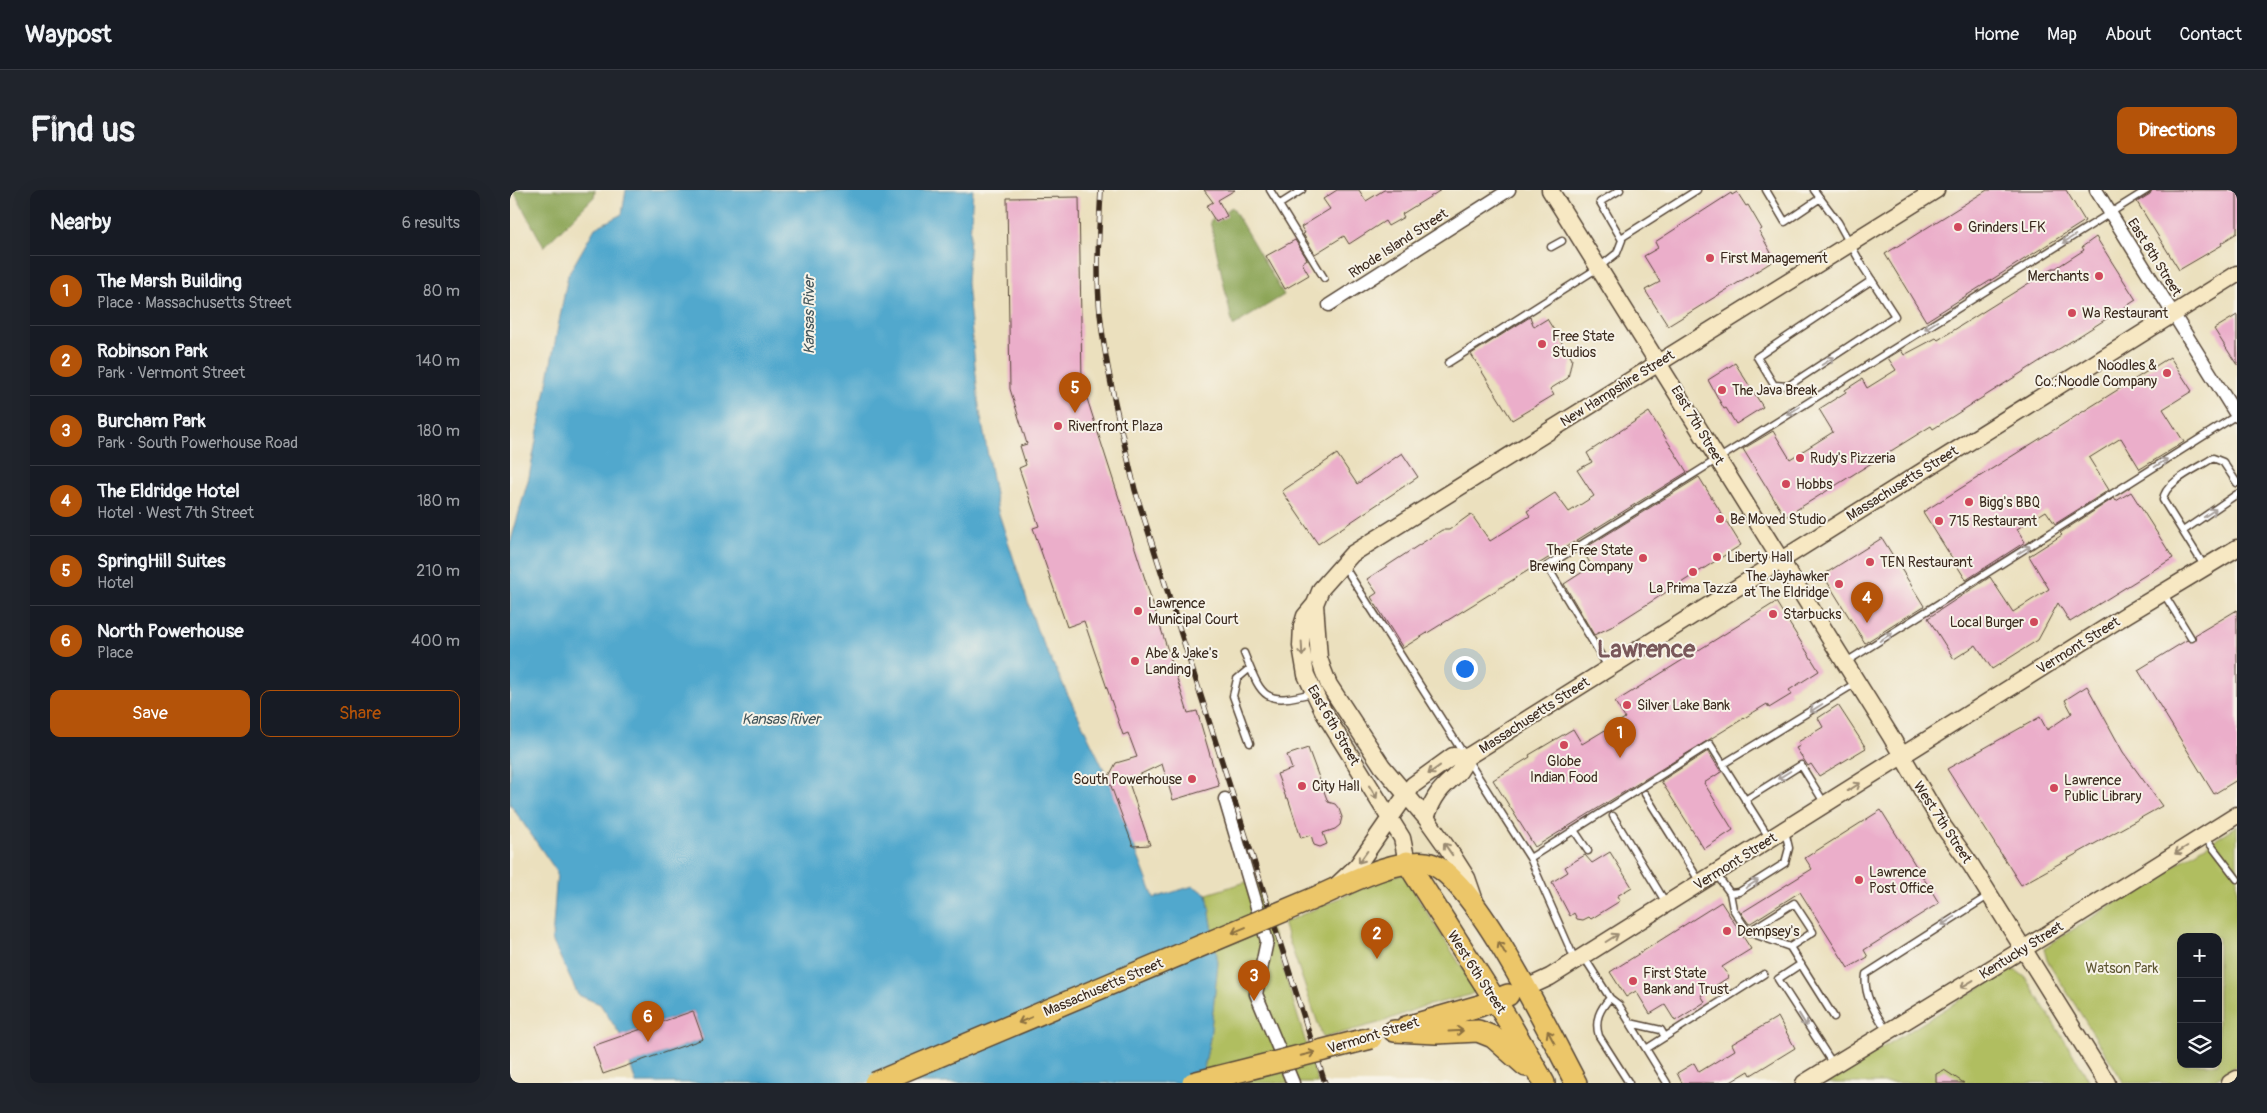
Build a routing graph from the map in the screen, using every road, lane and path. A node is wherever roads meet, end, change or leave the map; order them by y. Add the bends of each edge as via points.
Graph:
1 (1270, 190) edge
2 (1302, 190) edge
3 (1509, 190) edge
4 (1550, 190) edge
5 (1620, 190) edge
6 (1697, 190) edge
7 (1766, 190) edge
8 (1814, 190) edge
9 (1936, 190) edge
10 (2096, 190) edge
11 (2147, 190) edge
12 (1819, 199) junction
13 (1280, 204) junction
14 (2110, 213) junction
15 (1621, 238) junction
16 (1562, 241) dead end
17 (1851, 243) junction
18 (1551, 247) dead end
19 (1598, 268) junction
20 (2237, 274) edge
21 (1324, 278) dead end
22 (1872, 280) junction
23 (1329, 305) dead end
24 (2174, 314) junction
25 (1659, 362) junction
26 (1448, 363) dead end
27 (2237, 416) edge
28 (1718, 459) junction
29 (2237, 483) edge
30 (2237, 494) edge
31 (2183, 531) junction
32 (2237, 548) edge
33 (1781, 560) junction
34 (1342, 564) junction
35 (2205, 567) junction
36 (2163, 592) junction
37 (1315, 604) junction
38 (2191, 638) dead end
39 (1244, 653) dead end
40 (1845, 663) junction
41 (1608, 667) junction
42 (1250, 668) junction
43 (1857, 682) junction
44 (1313, 692) junction
45 (1250, 743) dead end
46 (1902, 757) junction
47 (1467, 758) junction
48 (1723, 764) junction
49 (1406, 794) junction
50 (1645, 794) dead end
51 (1224, 799) dead end
52 (1745, 800) junction
53 (1825, 805) junction
54 (2237, 815) edge
55 (1613, 816) dead end
56 (1390, 818) junction
57 (1426, 818) junction
58 (1574, 830) junction
59 (1784, 830) junction
60 (2204, 836) junction
61 (1770, 839) junction
62 (1588, 851) dead end
63 (1530, 858) junction
64 (1407, 862) junction
65 (1716, 874) junction
66 (2237, 879) edge
67 (1700, 883) junction
68 (1730, 893) junction
69 (1324, 894) junction
70 (1989, 895) junction
71 (1667, 904) junction
72 (1477, 908) junction
73 (1748, 932) junction
74 (1790, 947) junction
75 (2023, 949) junction
76 (1579, 959) junction
77 (1801, 964) junction
78 (1764, 974) dead end
79 (1524, 989) junction
80 (1610, 998) junction
81 (1495, 1000) junction
82 (1834, 1017) dead end
83 (1630, 1023) junction
84 (1394, 1031) junction
85 (1888, 1032) junction
86 (1665, 1037) junction
87 (1646, 1049) junction
88 (1834, 1065) junction
89 (2237, 1079) edge
90 (875, 1083) edge
91 (1193, 1083) edge
92 (1293, 1083) edge
93 (1544, 1083) edge
94 (1576, 1083) edge
95 (1628, 1083) edge
96 (1667, 1083) edge
97 (1804, 1083) edge
98 (2108, 1083) edge
99 (2230, 1083) edge

1 - 13 lane
2 - 13 lane
3 - 23 street, Rhode Island Street
4 - 19 street, East 7th Street
5 - 15 lane via 1600,202
6 - 15 lane
7 - 12 lane via 1785,222
8 - 12 lane
9 - 17 street, New Hampshire Street
10 - 14 street, East 8th Street
11 - 14 lane
12 - 17 lane
13 - 21 lane
14 - 24 street, East 8th Street
14 -> 28 lane
15 - 19 lane via 1617,253
16 - 18 lane
17 - 22 lane
17 - 25 street, New Hampshire Street
19 - 25 street, East 7th Street
19 - 26 lane
20 - 24 street, Massachusetts Street
22 -> 22 lane via 1756,357 1774,385 1788,386 1895,316
24 - 27 street, East 8th Street
24 - 33 street, Massachusetts Street
25 - 28 street, East 7th Street
25 - 34 street, New Hampshire Street via 1352,554
40 -> 27 lane
28 - 33 street, East 7th Street
28 - 41 lane via 1547,566
29 - 31 lane via 2223,462 2213,458 2168,486 2163,500
31 -> 30 lane
31 - 35 lane
32 - 35 street, Vermont Street
33 - 40 street, West 7th Street
33 - 41 street, Massachusetts Street
34 - 37 street, New Hampshire Street via 1321,589
34 - 47 lane
35 - 36 street, Vermont Street
36 - 38 lane
36 - 46 street, Vermont Street
37 -> 44 street, East 6th Street via 1305,616 1301,646
37 - 49 street, East 6th Street via 1319,658 1329,685 1382,766
39 - 42 lane
40 - 43 street, West 7th Street
41 - 47 street, Massachusetts Street
42 - 44 lane via 1256,684 1272,699 1283,700
42 - 45 lane via 1237,679 1233,696
43 - 46 street, West 7th Street
43 -> 48 lane
44 -> 56 street, East 6th Street
53 -> 46 street, Vermont Street
46 - 70 street, West 7th Street
47 -> 49 street, Massachusetts Street via 1453,756 1413,785
47 - 57 street, Massachusetts Street via 1463,770 1438,792
47 - 63 lane
48 - 52 lane
48 - 58 lane via 1710,744
49 - 56 street, Massachusetts Street
49 - 57 street
50 - 67 lane
51 - 92 street via 1267,941 1256,994
53 -> 52 lane via 1800,765
52 - 61 lane
53 - 59 street, Vermont Street
54 - 60 street, Kentucky Street
55 - 71 lane
56 - 64 street, West 6th Street via 1402,838
56 -> 69 street, Massachusetts Street via 1357,866
72 -> 57 street via 1467,878
58 - 62 lane
58 - 63 lane
59 - 61 street, Vermont Street
68 -> 59 lane via 1739,892 1785,863 1788,848
60 - 66 lane
60 -> 75 street, Kentucky Street
61 - 65 street, Vermont Street
63 - 76 lane
64 - 69 highway, Massachusetts Street
64 - 72 highway via 1429,863 1446,872
64 - 81 highway, West 6th Street
65 - 67 street, Vermont Street
65 - 68 lane
67 - 71 street, Vermont Street
68 - 73 lane via 1733,909
69 -> 90 highway, Massachusetts Street, bridge
70 - 75 street, West 7th Street
70 -> 85 lane via 1866,974 1864,985 1869,1001
76 -> 71 street, Vermont Street
79 -> 72 highway
73 - 74 lane
73 - 74 lane via 1794,903 1813,932
74 - 77 lane
75 -> 85 street, Kentucky Street
75 - 98 street, West 7th Street
76 - 79 street, Vermont Street
76 - 80 lane
77 - 82 lane
77 -> 88 lane via 1778,979
78 - 86 lane
79 - 81 highway, Vermont Street
94 -> 79 highway
80 - 83 lane via 1619,1005
80 - 95 lane via 1599,1013 1597,1029
81 - 84 highway, Vermont Street
81 - 93 highway, West 6th Street
83 - 86 lane via 1661,1030
83 - 87 lane
91 -> 84 highway, Vermont Street, bridge
84 -> 93 highway via 1484,1033 1511,1051
85 - 88 street, Kentucky Street
86 - 87 lane
87 - 96 lane
88 - 97 street, Kentucky Street
89 - 99 street

